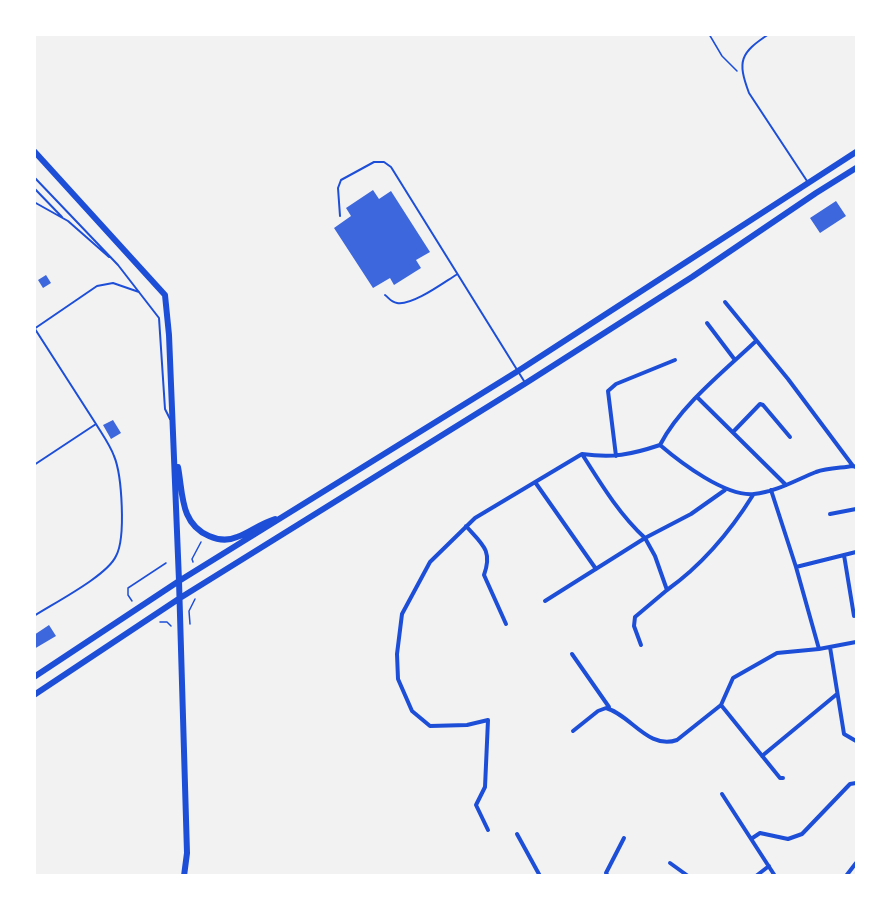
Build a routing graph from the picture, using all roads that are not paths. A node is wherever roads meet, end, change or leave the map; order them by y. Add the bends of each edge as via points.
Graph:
1 (769, 34) edge
2 (34, 151) edge
3 (856, 152) edge
4 (856, 168) edge
5 (34, 177) edge
6 (808, 182) junction
7 (34, 188) edge
8 (34, 202) edge
9 (340, 216) dead end
10 (64, 219) junction
11 (118, 265) junction
12 (457, 274) junction
13 (139, 292) junction
14 (385, 295) dead end
15 (725, 302) dead end
16 (707, 323) dead end
17 (35, 329) edge
18 (756, 341) junction
19 (675, 360) dead end
20 (735, 360) junction
21 (518, 371) junction
22 (526, 383) junction
23 (697, 397) junction
24 (96, 424) junction
25 (173, 425) junction
26 (733, 432) junction
27 (790, 436) dead end
28 (660, 445) junction
29 (174, 452) junction
30 (582, 454) junction
31 (616, 456) junction
32 (34, 465) edge
33 (855, 467) edge
34 (535, 482) junction
35 (786, 485) junction
36 (725, 490) junction
37 (771, 490) junction
38 (753, 495) junction
39 (856, 509) edge
40 (830, 514) dead end
41 (283, 517) junction
42 (466, 526) junction
43 (645, 538) junction
44 (856, 552) edge
45 (844, 555) junction
46 (796, 567) junction
47 (596, 569) junction
48 (179, 581) junction
49 (667, 590) junction
50 (180, 598) junction
51 (545, 601) dead end
52 (34, 616) edge
53 (854, 616) dead end
54 (506, 624) dead end
55 (855, 642) edge
56 (641, 645) dead end
57 (830, 647) junction
58 (819, 649) junction
59 (572, 654) dead end
60 (34, 677) edge
61 (837, 694) junction
62 (34, 695) edge
63 (721, 705) junction
64 (611, 709) junction
65 (573, 731) dead end
66 (856, 741) edge
67 (762, 756) junction
68 (783, 778) dead end
69 (856, 783) edge
70 (722, 794) dead end
71 (488, 830) dead end
72 (517, 834) dead end
73 (624, 838) dead end
74 (751, 838) junction
75 (670, 863) dead end
76 (856, 863) edge
77 (769, 866) junction
78 (184, 876) edge
79 (540, 876) edge
80 (608, 876) edge
81 (688, 876) edge
82 (756, 876) edge
83 (775, 876) edge
84 (846, 876) edge

1 - 6 lane via 749,47 742,66 743,78
2 - 25 main road via 165,295
3 - 6 main road
4 - 22 main road
5 - 11 lane
6 - 21 main road
7 - 10 lane
8 - 10 lane
9 - 12 lane via 341,180 363,167 384,162 391,166
10 - 11 lane
11 - 13 lane
12 - 14 lane via 403,303
12 - 21 lane
13 - 17 lane via 113,283 97,286
13 - 25 lane via 159,318 165,409
15 - 18 street
16 - 20 street
17 - 24 lane
18 - 20 street
18 - 33 street
19 - 31 street via 608,391
20 - 23 street
21 - 22 lane
21 - 41 main road
22 - 50 main road
23 - 26 street
23 - 28 street
24 - 32 lane
24 - 52 lane via 115,456 122,494 116,556 100,574
25 - 29 main road
26 - 27 street via 760,404
26 - 35 street
28 - 31 street
28 - 36 street
29 - 41 main road via 187,515 206,534 223,540 235,538 261,523
29 - 48 main road
30 - 31 street
30 - 34 street
30 - 43 street via 629,524
33 - 35 street via 817,472
34 - 42 street
34 - 47 street
35 - 37 street
36 - 38 street
36 - 43 street via 691,514
37 - 38 street
37 - 46 street
38 - 49 street via 702,562
39 - 40 street
41 - 48 main road
42 - 54 street via 488,552 484,575
42 - 71 street via 430,562 402,614 398,679 412,711 430,726 488,720 485,787 477,805
43 - 47 street
43 - 49 street
44 - 45 street
45 - 46 street
45 - 53 street
46 - 58 street
47 - 51 street
48 - 50 main road
48 - 60 main road
49 - 56 street via 635,617
50 - 62 main road
50 - 78 main road via 187,853
55 - 57 street
57 - 58 street
57 - 61 street
58 - 63 street via 777,653 733,678
59 - 64 street
61 - 66 street via 844,734
61 - 67 street
63 - 64 street via 670,742 656,741
63 - 67 street
64 - 65 street via 598,711
67 - 68 street
69 - 74 street via 850,784 802,834 789,839 760,833
70 - 74 street
72 - 79 street
73 - 80 street via 606,873
74 - 77 street
75 - 81 street
76 - 84 street
77 - 82 street
77 - 83 street

